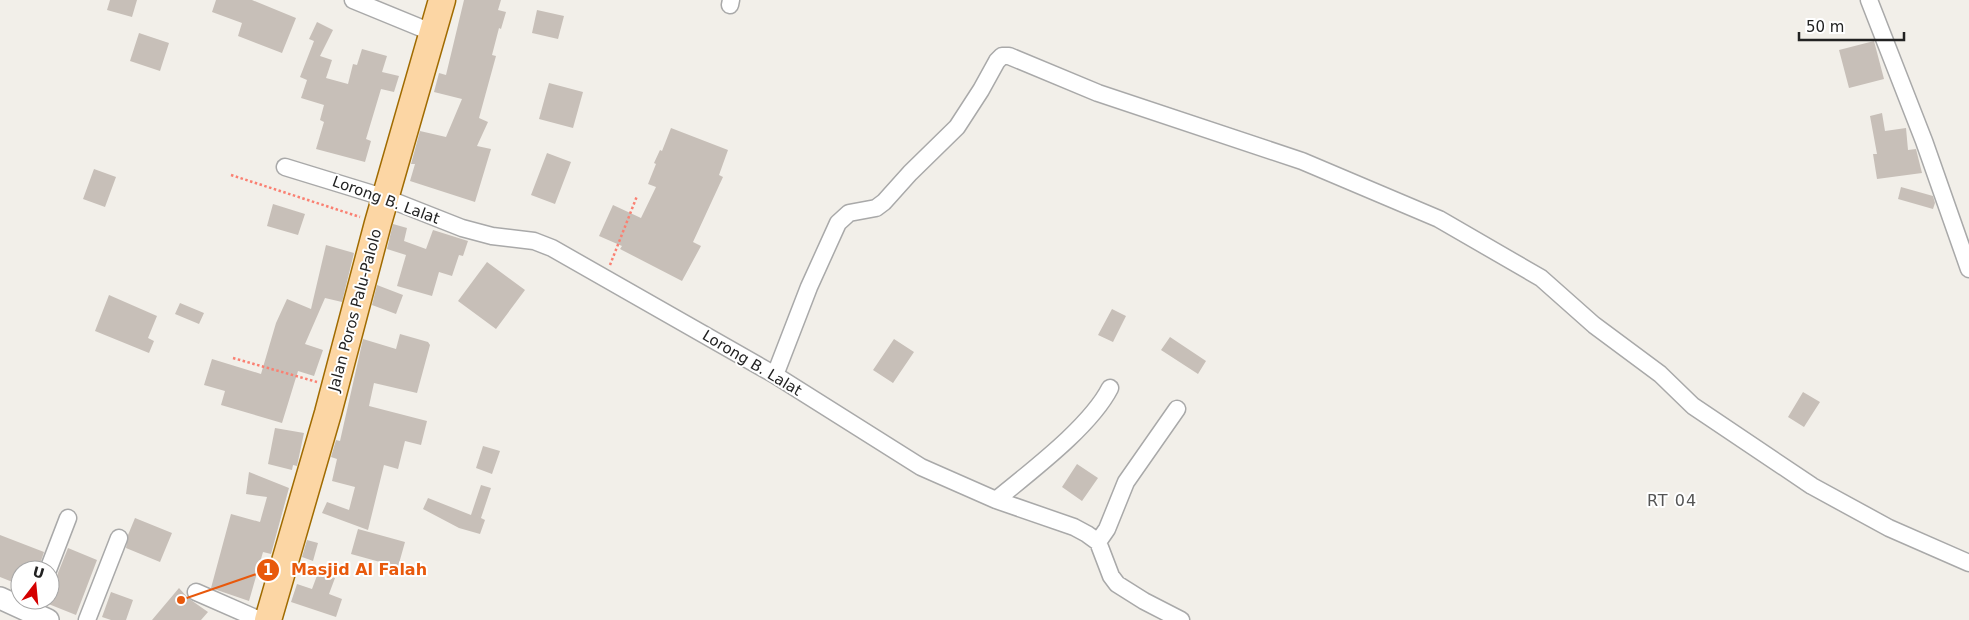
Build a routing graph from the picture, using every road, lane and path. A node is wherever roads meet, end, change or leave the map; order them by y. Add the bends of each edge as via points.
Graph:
1 (353, 0) edge
2 (442, 0) edge
3 (1869, 0) edge
4 (431, 32) junction
5 (285, 167) dead end
6 (231, 175) dead end
7 (637, 196) dead end
8 (386, 198) junction
9 (378, 223) junction
10 (1964, 240) edge
11 (1969, 269) edge
12 (605, 278) junction
13 (233, 358) dead end
14 (775, 375) junction
15 (335, 387) junction
16 (1110, 388) dead end
17 (1177, 409) dead end
18 (996, 500) junction
19 (68, 518) dead end
20 (119, 538) dead end
21 (1098, 542) junction
22 (52, 560) edge
23 (1969, 563) edge
24 (196, 592) dead end
25 (0, 598) edge
26 (39, 611) edge
27 (87, 620) edge
28 (260, 620) edge
29 (268, 620) edge
30 (1181, 620) edge

1 - 4 street
2 - 4 main road, Jalan Poros Palu-Palolo
3 - 10 street
4 - 8 main road, Jalan Poros Palu-Palolo
5 - 8 street, Lorong B. Lalat
6 - 9 path
7 - 12 path
8 - 9 main road, Jalan Poros Palu-Palolo
8 - 12 street, Lorong B. Lalat via 462,228 492,236 534,241
9 - 15 main road, Jalan Poros Palu-Palolo
10 - 11 street
12 - 14 street, Lorong B. Lalat
13 - 15 path
14 - 18 street, Lorong B. Lalat via 921,467
14 - 23 street via 838,223 849,213 876,208 884,202 956,127 982,90 997,61 1008,56 1098,93 1302,161 1439,219 1541,278 1600,330 1660,374 1693,406 1812,486 1889,528
15 - 29 main road, Jalan Poros Palu-Palolo
16 - 18 street via 1103,402 1080,426
17 - 21 street via 1126,482 1107,529
18 - 21 street, Lorong B. Lalat via 1074,527
19 - 22 street
20 - 27 street
21 - 30 street via 1117,584
24 - 28 street
25 - 26 street

